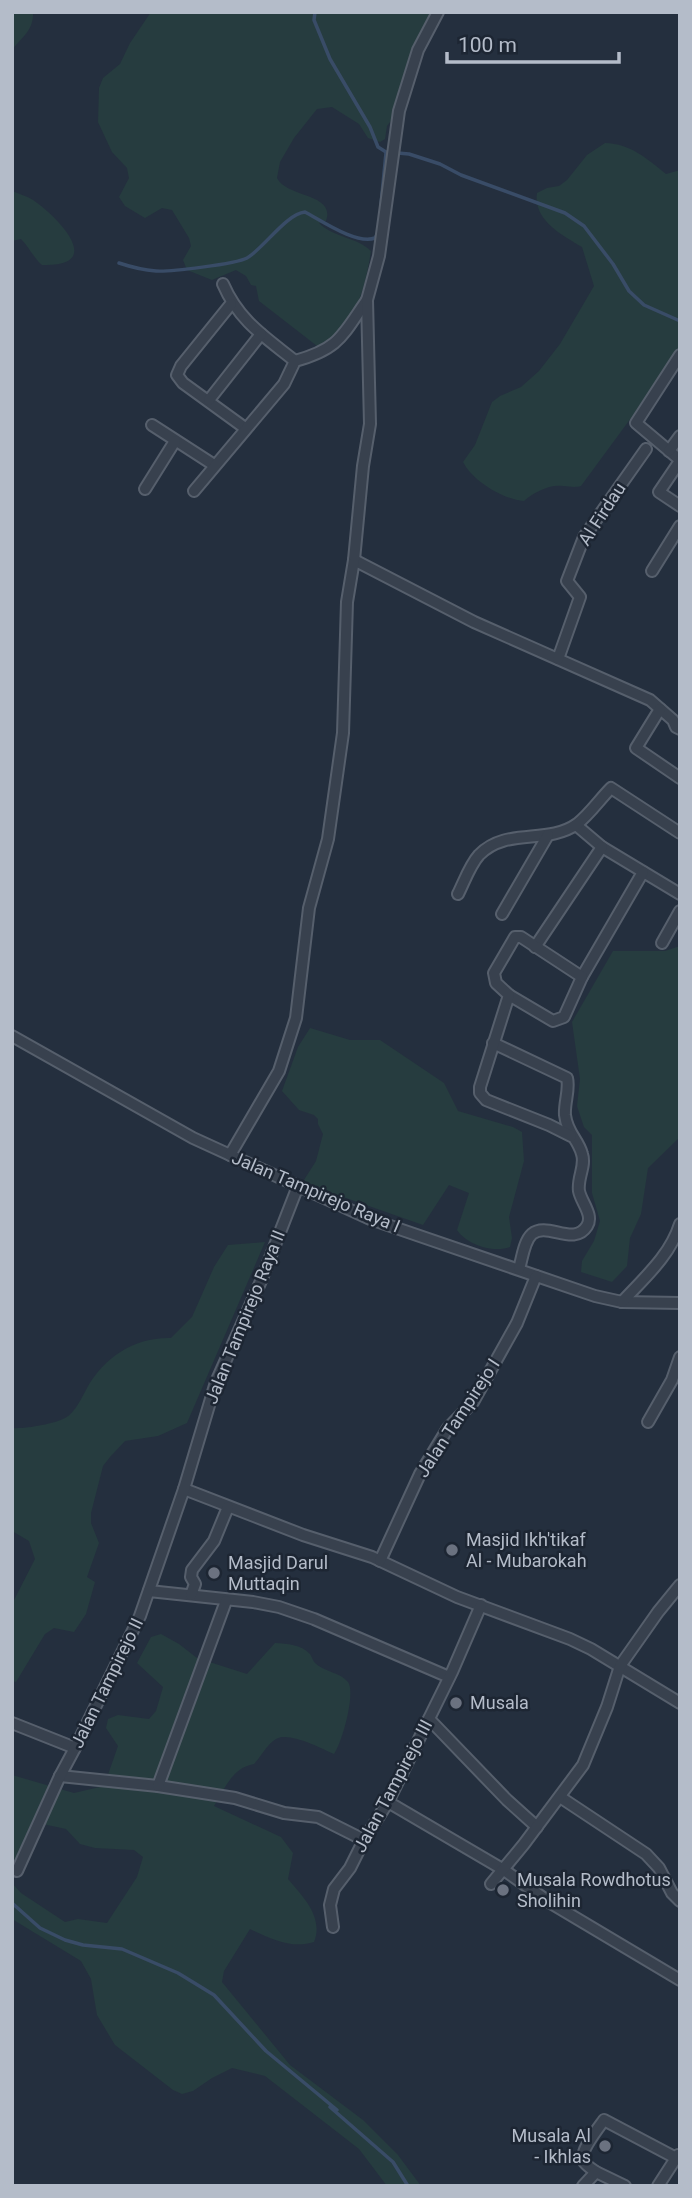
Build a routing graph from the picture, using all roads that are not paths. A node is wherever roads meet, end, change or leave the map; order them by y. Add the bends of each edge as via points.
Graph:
1 (438, 12) edge
2 (223, 284) dead end
3 (367, 300) junction
4 (231, 303) junction
5 (261, 334) junction
6 (680, 355) edge
7 (295, 361) junction
8 (209, 400) junction
9 (152, 425) dead end
10 (245, 428) junction
11 (680, 436) edge
12 (175, 441) junction
13 (646, 449) dead end
14 (669, 451) junction
15 (680, 460) edge
16 (214, 465) junction
17 (145, 489) dead end
18 (194, 491) dead end
19 (680, 506) edge
20 (680, 526) edge
21 (354, 560) junction
22 (652, 571) dead end
23 (558, 659) junction
24 (660, 709) junction
25 (678, 721) edge
26 (680, 778) edge
27 (576, 825) junction
28 (680, 833) edge
29 (548, 835) junction
30 (602, 847) junction
31 (643, 872) junction
32 (458, 894) dead end
33 (680, 894) edge
34 (680, 911) edge
35 (502, 914) dead end
36 (662, 943) dead end
37 (535, 947) junction
38 (583, 977) junction
39 (509, 995) junction
40 (12, 1036) edge
41 (493, 1043) junction
42 (571, 1136) junction
43 (230, 1155) junction
44 (298, 1186) junction
45 (680, 1224) edge
46 (519, 1269) junction
47 (536, 1276) junction
48 (622, 1302) junction
49 (680, 1303) edge
50 (680, 1357) edge
51 (648, 1422) dead end
52 (184, 1489) junction
53 (228, 1507) junction
54 (380, 1561) junction
55 (680, 1585) edge
56 (149, 1591) junction
57 (191, 1595) junction
58 (226, 1601) junction
59 (481, 1605) junction
60 (620, 1666) junction
61 (449, 1677) junction
62 (680, 1703) edge
63 (429, 1719) junction
64 (12, 1723) edge
65 (75, 1748) junction
66 (60, 1776) junction
67 (158, 1786) junction
68 (560, 1797) junction
69 (388, 1802) junction
70 (537, 1826) junction
71 (364, 1840) junction
72 (504, 1870) junction
73 (17, 1871) dead end
74 (491, 1884) dead end
75 (680, 1901) edge
76 (333, 1927) dead end
77 (679, 1978) edge
78 (678, 2155) edge
79 (596, 2172) junction
80 (583, 2186) edge
81 (625, 2186) edge
82 (657, 2186) edge

1 - 3 street via 407,82 394,139 379,256
2 - 4 street
3 - 7 street via 335,345
3 - 21 street via 370,424
4 - 5 street
4 - 8 street via 177,372 183,383
5 - 7 street
5 - 8 street
6 - 14 street via 636,423
7 - 10 street via 284,384
8 - 10 street
9 - 12 street
10 - 16 street
11 - 14 street
12 - 16 street
12 - 17 street
13 - 23 street, Al Firdau via 584,537 567,581 580,597
14 - 15 street
15 - 19 street via 659,492
16 - 18 street
20 - 22 street
21 - 23 street
21 - 43 street via 347,602 343,733 328,839 309,908 296,1018 279,1071
23 - 24 street via 650,700
24 - 25 street
24 - 26 street via 636,748
27 - 28 street via 611,788
27 - 29 street
27 - 30 street
29 - 32 street via 514,837 494,844 478,856
29 - 35 street
30 - 31 street
30 - 37 street
31 - 33 street
31 - 38 street
34 - 36 street
37 - 38 street
37 - 39 street via 515,937 494,973 496,983
38 - 39 street via 564,1017 557,1021
39 - 41 street
40 - 43 street, Jalan Tampirejo Raya I via 193,1139
41 - 42 street via 566,1077 565,1110
41 - 42 street via 480,1087 482,1097
42 - 46 street via 582,1153 579,1186 590,1217 587,1227 570,1235 532,1233
43 - 44 street, Jalan Tampirejo Raya I
44 - 46 street, Jalan Tampirejo Raya I via 370,1219
44 - 52 street, Jalan Tampirejo Raya II via 216,1382
45 - 48 street via 653,1270
46 - 47 street, Jalan Tampirejo Raya I
47 - 48 street, Jalan Tampirejo Raya I
47 - 54 street, Jalan Tampirejo I via 473,1402 448,1428 420,1474
48 - 49 street, Jalan Tampirejo Raya I
50 - 51 street
52 - 53 street
52 - 56 street, Jalan Tampirejo II
53 - 54 street
53 - 57 street via 214,1541 192,1570 195,1584
54 - 59 street
55 - 60 street
56 - 57 street
56 - 65 street, Jalan Tampirejo II
57 - 58 street
58 - 61 street via 279,1607
58 - 67 street
59 - 60 street via 570,1639
59 - 61 street, Jalan Tampirejo III
60 - 62 street
60 - 68 street via 596,1737
61 - 63 street, Jalan Tampirejo III
63 - 69 street, Jalan Tampirejo III
63 - 70 street
64 - 65 street
65 - 66 street, Jalan Tampirejo II
66 - 67 street
66 - 73 street, Jalan Tampirejo II
67 - 71 street via 318,1816
68 - 70 street
68 - 75 street via 646,1854
69 - 71 street, Jalan Tampirejo III
69 - 72 street
70 - 72 street
71 - 76 street, Jalan Tampirejo III via 331,1896
72 - 74 street
72 - 77 street via 548,1902
78 - 79 street via 604,2120 583,2158
78 - 82 street
79 - 80 street
79 - 81 street

